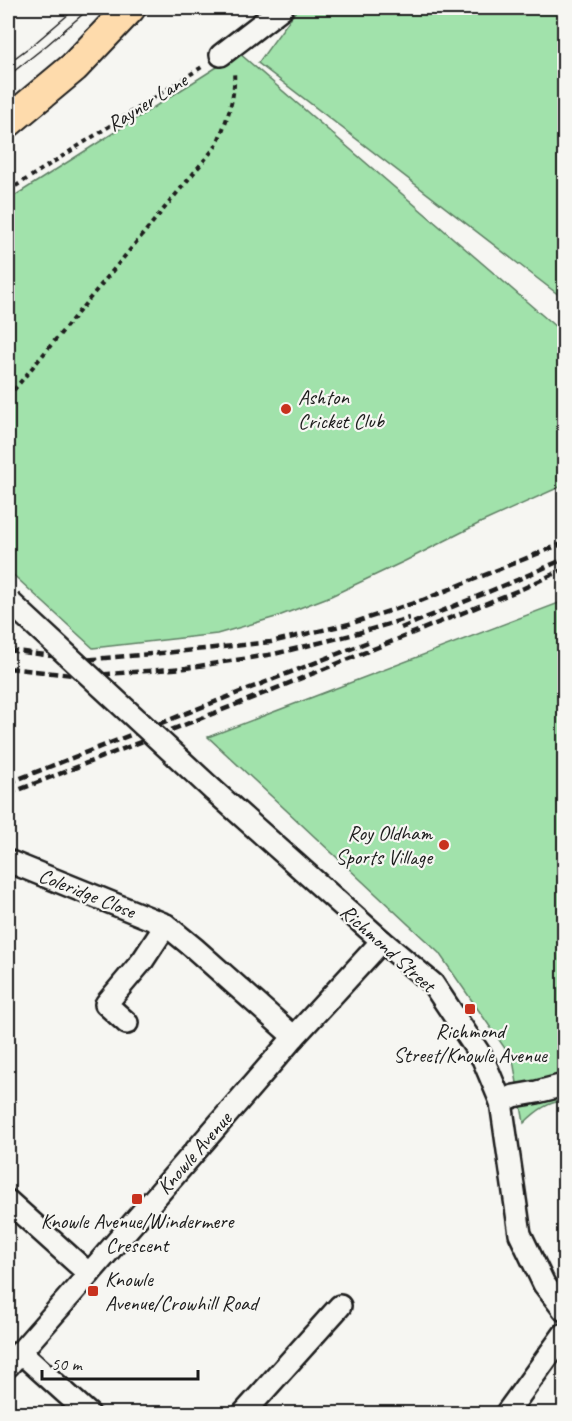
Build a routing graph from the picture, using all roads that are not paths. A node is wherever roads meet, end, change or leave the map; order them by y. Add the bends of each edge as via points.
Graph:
1 (130, 8) edge
2 (282, 8) edge
3 (226, 51) road end
4 (8, 122) edge
5 (9, 601) edge
6 (8, 861) edge
7 (166, 925) junction
8 (382, 941) junction
9 (127, 1023) dead end
10 (294, 1037) junction
11 (564, 1085) edge
12 (501, 1102) junction
13 (8, 1201) edge
14 (89, 1274) junction
15 (340, 1306) dead end
16 (564, 1310) edge
17 (564, 1334) edge
18 (14, 1359) edge
19 (89, 1413) edge
20 (243, 1413) edge
21 (506, 1413) edge

1 - 4 highway via 74,67
2 - 3 street
5 - 8 street, Richmond Street, bridge
6 - 7 street, Coleridge Close
7 - 9 street, Coleridge Close via 106,1004
7 - 10 street, Coleridge Close
8 - 10 street, Knowle Avenue
8 - 12 street, Richmond Street via 433,984 483,1059
10 - 14 street, Knowle Avenue
11 - 12 street
12 - 16 street, Richmond Street via 520,1234 544,1284
13 - 14 street
14 - 18 street, Knowle Avenue
15 - 20 street
17 - 21 street
18 - 19 street

